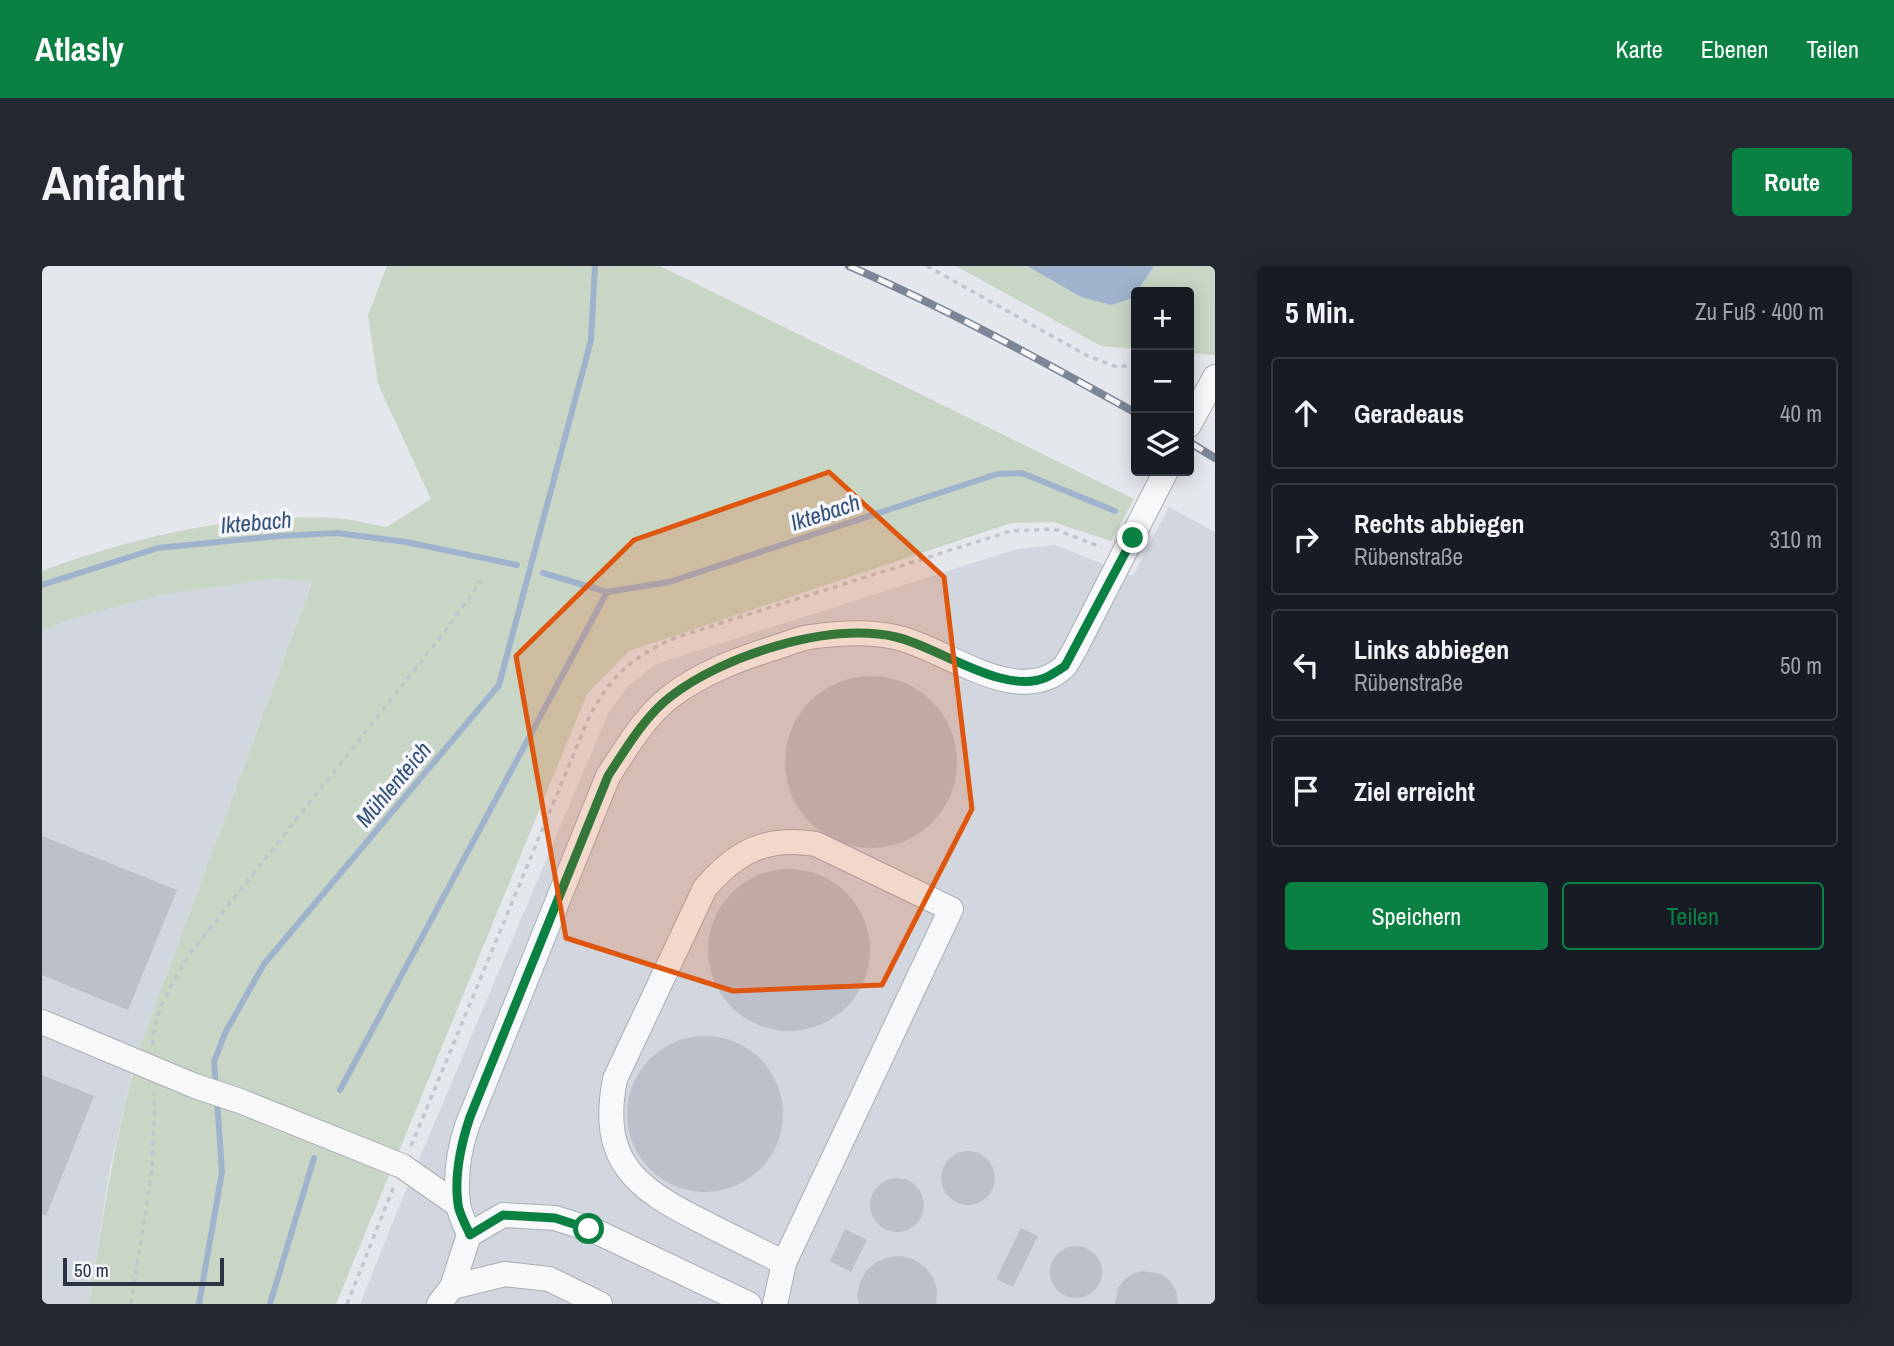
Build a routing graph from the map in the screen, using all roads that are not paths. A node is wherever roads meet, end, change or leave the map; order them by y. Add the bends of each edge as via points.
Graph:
1 (1215, 377) edge
2 (1194, 416) edge
3 (1164, 476) edge
4 (42, 1021) edge
5 (458, 1205) junction
6 (470, 1235) junction
7 (784, 1263) junction
8 (445, 1295) edge
9 (600, 1304) edge
10 (749, 1304) edge
11 (775, 1304) edge

1 - 2 street
3 - 5 street via 1065,666 1045,679 1009,680 896,637 855,634 808,637 753,655 707,674 669,698 608,776 467,1126 458,1167
4 - 5 street via 402,1166
5 - 6 street
6 - 8 street
6 - 10 street via 503,1215 555,1218 593,1230
7 - 7 street via 672,1206 635,1179 620,1157 609,1106 615,1079 705,888 745,852 793,840 816,844 951,909
7 - 11 street
8 - 9 street via 505,1274 549,1279

